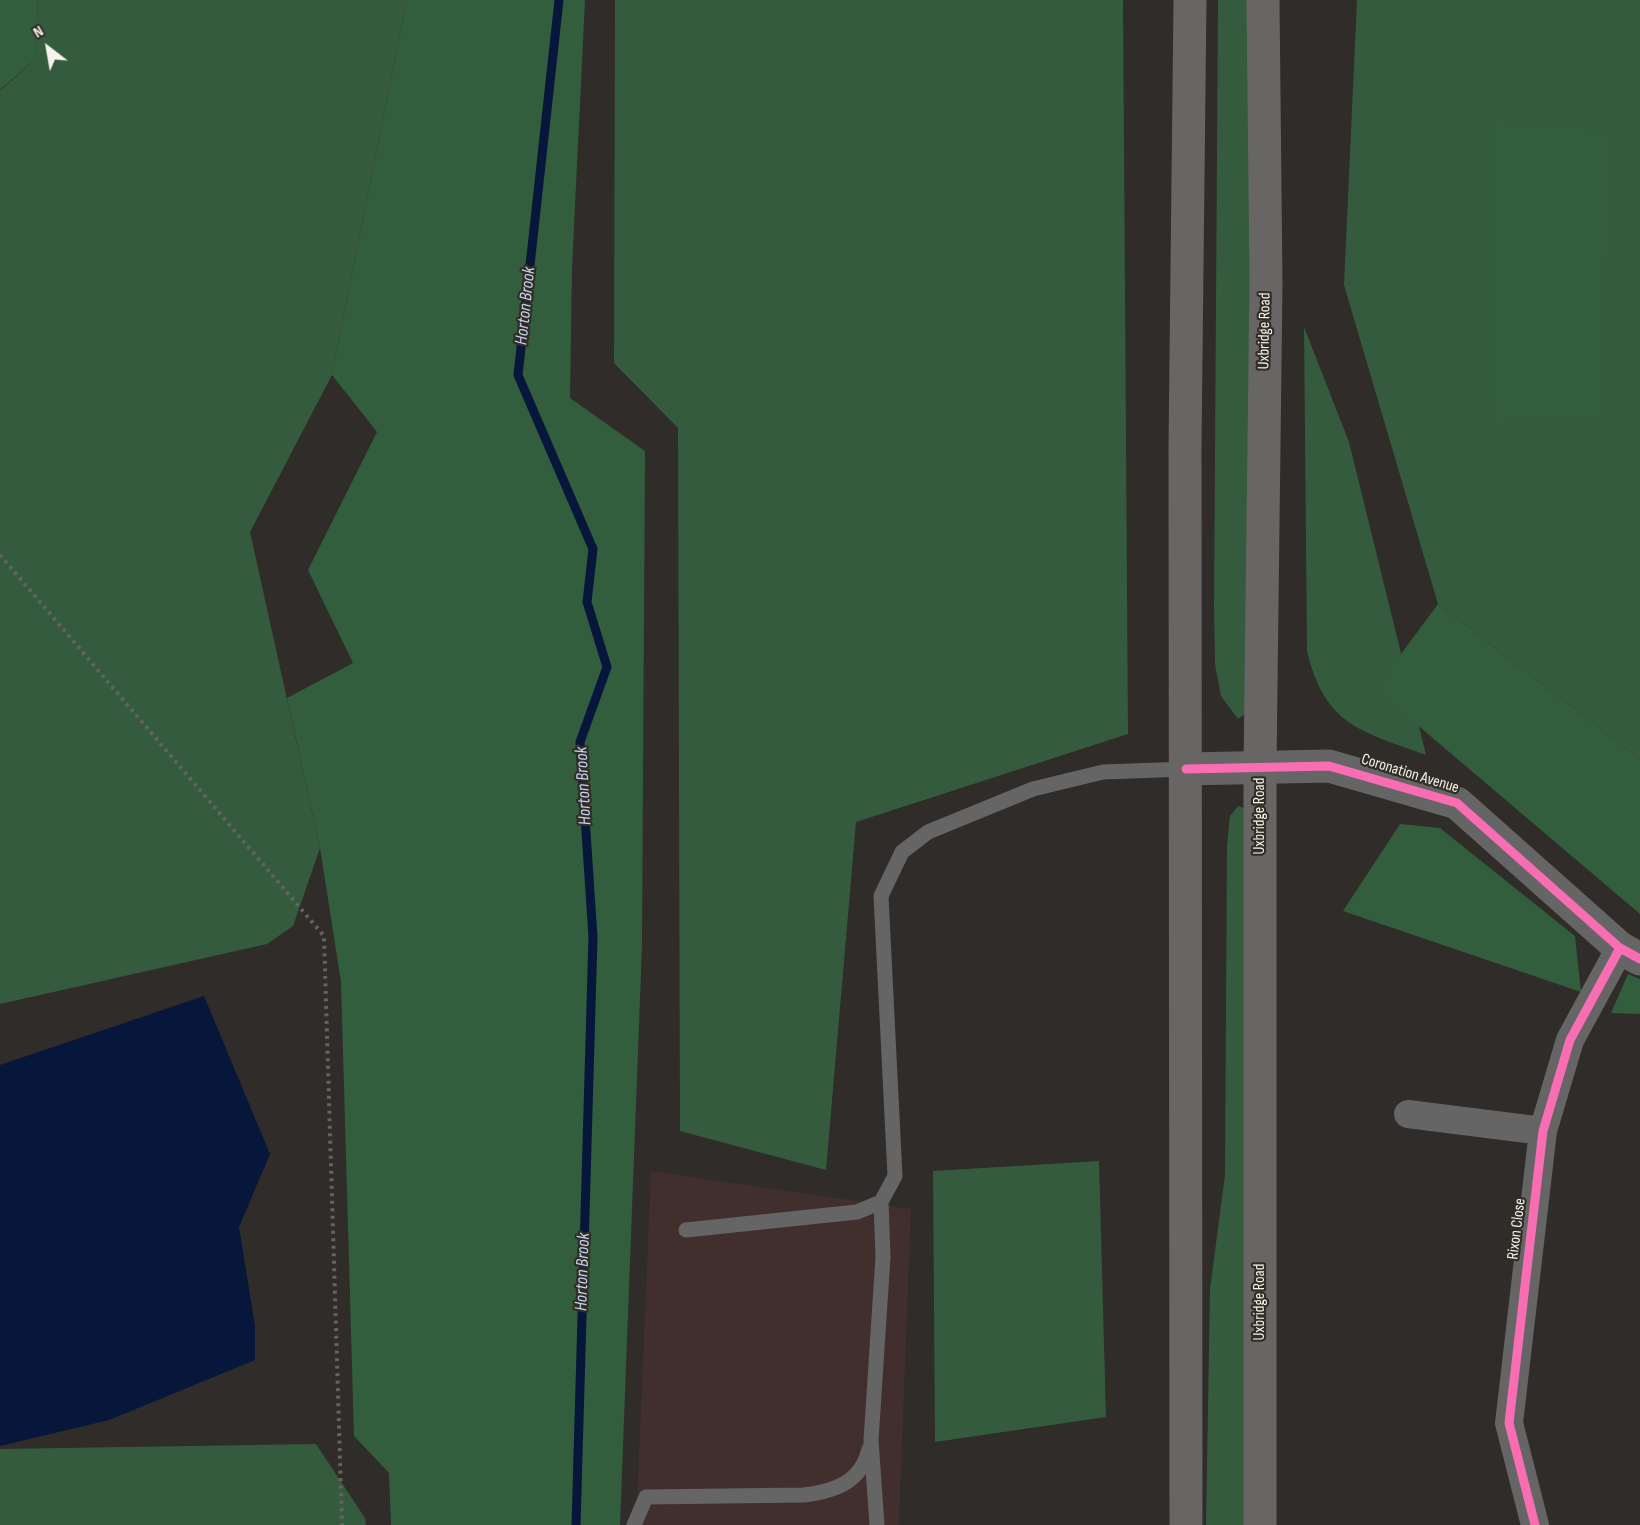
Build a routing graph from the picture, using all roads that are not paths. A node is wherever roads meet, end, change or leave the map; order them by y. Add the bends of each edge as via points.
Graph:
1 (1190, 0) edge
2 (1263, 0) edge
3 (1260, 767) junction
4 (1186, 769) junction
5 (1630, 954) edge
6 (1408, 1114) dead end
7 (1543, 1131) junction
8 (881, 1202) junction
9 (686, 1230) dead end
10 (871, 1440) junction
11 (634, 1525) edge
12 (877, 1525) edge
13 (1186, 1525) edge
14 (1260, 1525) edge
15 (1535, 1525) edge

1 - 4 main road
2 - 3 main road, Uxbridge Road via 1266,283
3 - 4 street, Coronation Avenue
3 - 5 street, Coronation Avenue via 1329,766 1457,802
3 - 14 main road, Uxbridge Road
4 - 8 lane via 1103,772 1033,789 928,832 902,852 881,896 895,1176
4 - 13 main road
5 - 7 street, Rixon Close via 1569,1040
6 - 7 street
7 - 15 street, Rixon Close via 1509,1423
8 - 9 lane via 857,1212
8 - 10 lane via 883,1257
10 - 11 lane via 866,1461 852,1481 829,1492 646,1497
10 - 12 lane

